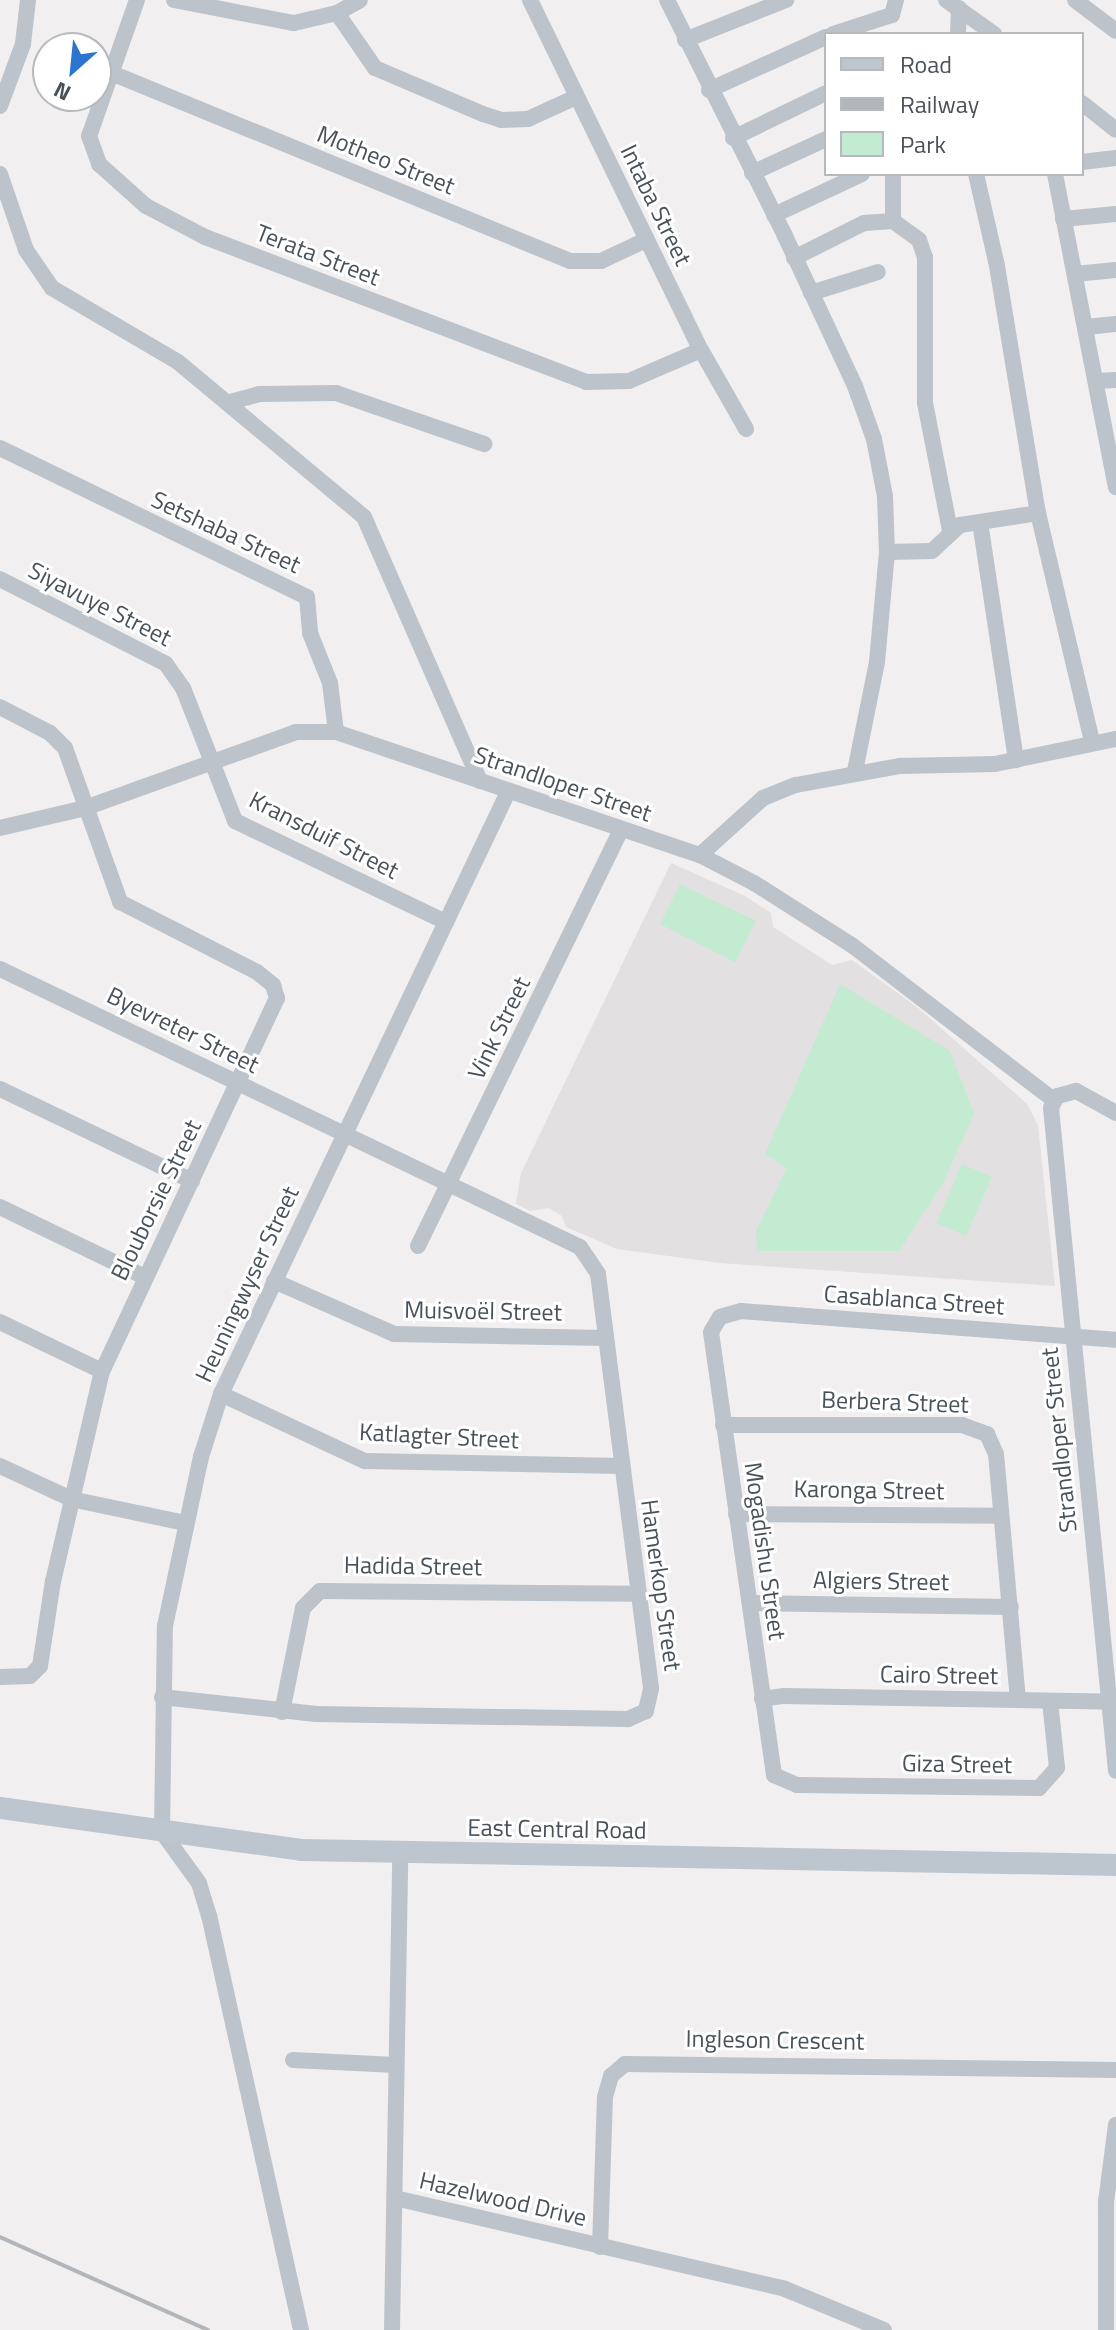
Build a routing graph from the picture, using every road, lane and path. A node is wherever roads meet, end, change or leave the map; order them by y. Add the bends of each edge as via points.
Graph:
1 (28, 0) edge
2 (137, 0) edge
3 (174, 0) edge
4 (360, 0) edge
5 (530, 0) edge
6 (667, 0) edge
7 (786, 0) edge
8 (1075, 0) edge
9 (953, 4) edge
10 (894, 7) edge
11 (337, 13) junction
12 (1116, 31) edge
13 (838, 32) edge
14 (891, 32) edge
15 (958, 32) edge
16 (991, 32) edge
17 (824, 38) edge
18 (685, 40) junction
19 (112, 64) edge
20 (112, 73) edge
21 (709, 90) junction
22 (824, 94) edge
23 (576, 97) junction
24 (1084, 105) edge
25 (0, 106) edge
26 (94, 112) edge
27 (1116, 130) edge
28 (733, 138) junction
29 (824, 140) edge
30 (1116, 158) edge
31 (1084, 162) edge
32 (752, 173) junction
33 (0, 174) edge
34 (858, 176) edge
35 (893, 176) edge
36 (976, 176) edge
37 (1055, 176) edge
38 (1116, 214) edge
39 (774, 215) junction
40 (1063, 219) junction
41 (893, 221) junction
42 (646, 240) junction
43 (794, 258) junction
44 (1116, 270) edge
45 (878, 272) dead end
46 (1075, 274) junction
47 (811, 293) junction
48 (1116, 324) edge
49 (1086, 327) junction
50 (701, 350) junction
51 (1116, 380) edge
52 (1096, 381) junction
53 (230, 402) junction
54 (746, 429) dead end
55 (1111, 436) edge
56 (484, 444) dead end
57 (0, 448) edge
58 (1116, 487) edge
59 (1038, 513) junction
60 (980, 522) junction
61 (950, 530) junction
62 (887, 552) junction
63 (0, 579) edge
64 (0, 707) edge
65 (336, 732) junction
66 (1116, 739) edge
67 (1092, 742) junction
68 (1016, 760) junction
69 (210, 763) junction
70 (855, 771) junction
71 (480, 781) junction
72 (508, 792) junction
73 (85, 808) junction
74 (0, 828) edge
75 (621, 830) junction
76 (700, 855) junction
77 (446, 922) junction
78 (0, 969) edge
79 (239, 1084) junction
80 (0, 1089) edge
81 (1053, 1102) junction
82 (1116, 1113) edge
83 (344, 1135) junction
84 (192, 1181) junction
85 (450, 1183) junction
86 (0, 1207) edge
87 (418, 1246) dead end
88 (145, 1277) junction
89 (274, 1281) junction
90 (0, 1322) edge
91 (714, 1324) joint
92 (1072, 1337) junction
93 (606, 1338) junction
94 (1116, 1340) edge
95 (102, 1371) junction
96 (221, 1394) junction
97 (723, 1425) junction
98 (0, 1466) edge
99 (621, 1466) junction
100 (71, 1499) junction
101 (736, 1514) junction
102 (1001, 1516) junction
103 (185, 1523) junction
104 (638, 1594) junction
105 (750, 1603) junction
106 (1011, 1607) junction
107 (0, 1677) edge
108 (162, 1697) junction
109 (762, 1699) junction
110 (1018, 1700) junction
111 (1050, 1701) junction
112 (1112, 1702) edge
113 (282, 1712) junction
114 (1116, 1771) edge
115 (781, 1780) joint
116 (0, 1808) edge
117 (162, 1832) junction
118 (400, 1852) junction
119 (1116, 1865) edge
120 (293, 2060) dead end
121 (396, 2065) junction
122 (1116, 2070) edge
123 (1116, 2125) edge
124 (395, 2198) junction
125 (600, 2247) junction
126 (301, 2330) edge
127 (392, 2330) edge
128 (884, 2330) edge
129 (1106, 2330) edge

1 - 25 street via 23,44
2 - 19 street, Terata Street
3 - 11 street via 274,22
4 - 11 street
5 - 23 street, Intaba Street
6 - 18 street
7 - 18 street
8 - 12 street
9 - 15 street
9 - 16 street
10 - 13 street
10 - 14 street
11 - 23 street via 375,68 483,114 515,121
17 - 21 street
18 - 21 street
20 - 42 street, Motheo Street via 570,261 601,261
21 - 28 street
22 - 28 street
23 - 42 street, Intaba Street
24 - 27 street
26 - 50 street, Terata Street via 91,151 110,176 172,222 586,382 629,381
28 - 32 street
29 - 32 street
30 - 31 street
32 - 39 street
33 - 53 street via 26,250 52,288 159,348
34 - 39 street
35 - 41 street
36 - 59 street via 997,266
37 - 40 street
38 - 40 street
39 - 43 street
40 - 46 street
41 - 43 street via 864,223
41 - 61 street via 919,240 925,257 925,403
42 - 50 street, Intaba Street
43 - 47 street
44 - 46 street
45 - 47 street
46 - 49 street
47 - 62 street via 874,439 885,496
48 - 49 street
49 - 52 street
50 - 54 street, Intaba Street
51 - 52 street
52 - 55 street
53 - 56 street via 259,394 336,393
53 - 71 street via 353,504 373,529 392,585
55 - 58 street
57 - 65 street, Setshaba Street via 307,597 310,633 330,683
59 - 60 street
59 - 67 street
60 - 61 street
60 - 68 street
61 - 62 street via 932,551
62 - 70 street via 877,662
63 - 69 street, Siyavuye Street via 166,664 183,688
64 - 73 street via 59,739
65 - 69 street, Strandloper Street via 296,732
65 - 71 street, Strandloper Street
66 - 67 street
67 - 68 street
68 - 70 street
69 - 73 street, Strandloper Street
69 - 77 street, Kransduif Street via 228,811 241,825
70 - 76 street via 763,798
71 - 72 street, Strandloper Street
72 - 75 street, Strandloper Street
72 - 77 street, Heuningwyser Street
73 - 74 street, Strandloper Street
73 - 79 street, Blouborsie Street via 120,902 273,985 276,1006
75 - 76 street, Strandloper Street
75 - 85 street, Vink Street
76 - 81 street, Strandloper Street via 853,946
77 - 83 street, Heuningwyser Street
78 - 79 street, Byevreter Street
79 - 83 street, Byevreter Street
79 - 84 street, Blouborsie Street
80 - 84 street
81 - 82 street via 1076,1091
81 - 92 street, Strandloper Street
83 - 85 street, Hamerkop Street
83 - 89 street, Heuningwyser Street
84 - 88 street, Blouborsie Street
85 - 87 street, Vink Street
85 - 93 street, Hamerkop Street via 591,1255
86 - 88 street
88 - 95 street, Blouborsie Street
89 - 93 street, Muisvoël Street via 394,1334
89 - 96 street, Heuningwyser Street
90 - 95 street
91 - 92 street, Casablanca Street via 726,1313 741,1311
91 - 97 street, Mogadishu Street via 711,1339
92 - 94 street, Casablanca Street
92 - 112 street, Strandloper Street
93 - 99 street, Hamerkop Street
95 - 100 street, Blouborsie Street
96 - 99 street, Katlagter Street via 365,1461
96 - 103 street, Heuningwyser Street
97 - 101 street, Mogadishu Street
97 - 102 street, Berbera Street via 978,1428 994,1447
98 - 100 street
99 - 104 street, Hamerkop Street
100 - 103 street
100 - 107 street, Blouborsie Street via 40,1666 30,1676
101 - 102 street, Karonga Street
101 - 105 street, Mogadishu Street
102 - 106 street, Berbera Street
103 - 108 street, Heuningwyser Street via 165,1626
104 - 113 street, Hadida Street via 320,1591 303,1608
104 - 113 street, Hamerkop Street via 651,1689 648,1707 636,1717
105 - 106 street, Algiers Street
105 - 109 street, Mogadishu Street
106 - 110 street, Berbera Street
108 - 113 street, Hamerkop Street
108 - 117 street, Heuningwyser Street
109 - 110 street, Cairo Street
109 - 115 street, Mogadishu Street via 770,1770
110 - 111 street, Cairo Street
111 - 112 street, Cairo Street
111 - 115 street, Giza Street via 1057,1768 1039,1788 797,1785
112 - 114 street, Strandloper Street
116 - 117 street, East Central Road
117 - 118 street, East Central Road via 265,1848
117 - 126 street via 199,1883 209,1916
118 - 119 street, East Central Road
118 - 121 street, Hazelwood Drive
120 - 121 street
121 - 124 street, Hazelwood Drive
122 - 125 street, Ingleson Crescent via 625,2064 611,2076 605,2097
123 - 129 street via 1106,2202
124 - 125 street, Hazelwood Drive
124 - 127 street
125 - 128 street, Hazelwood Drive via 785,2289

